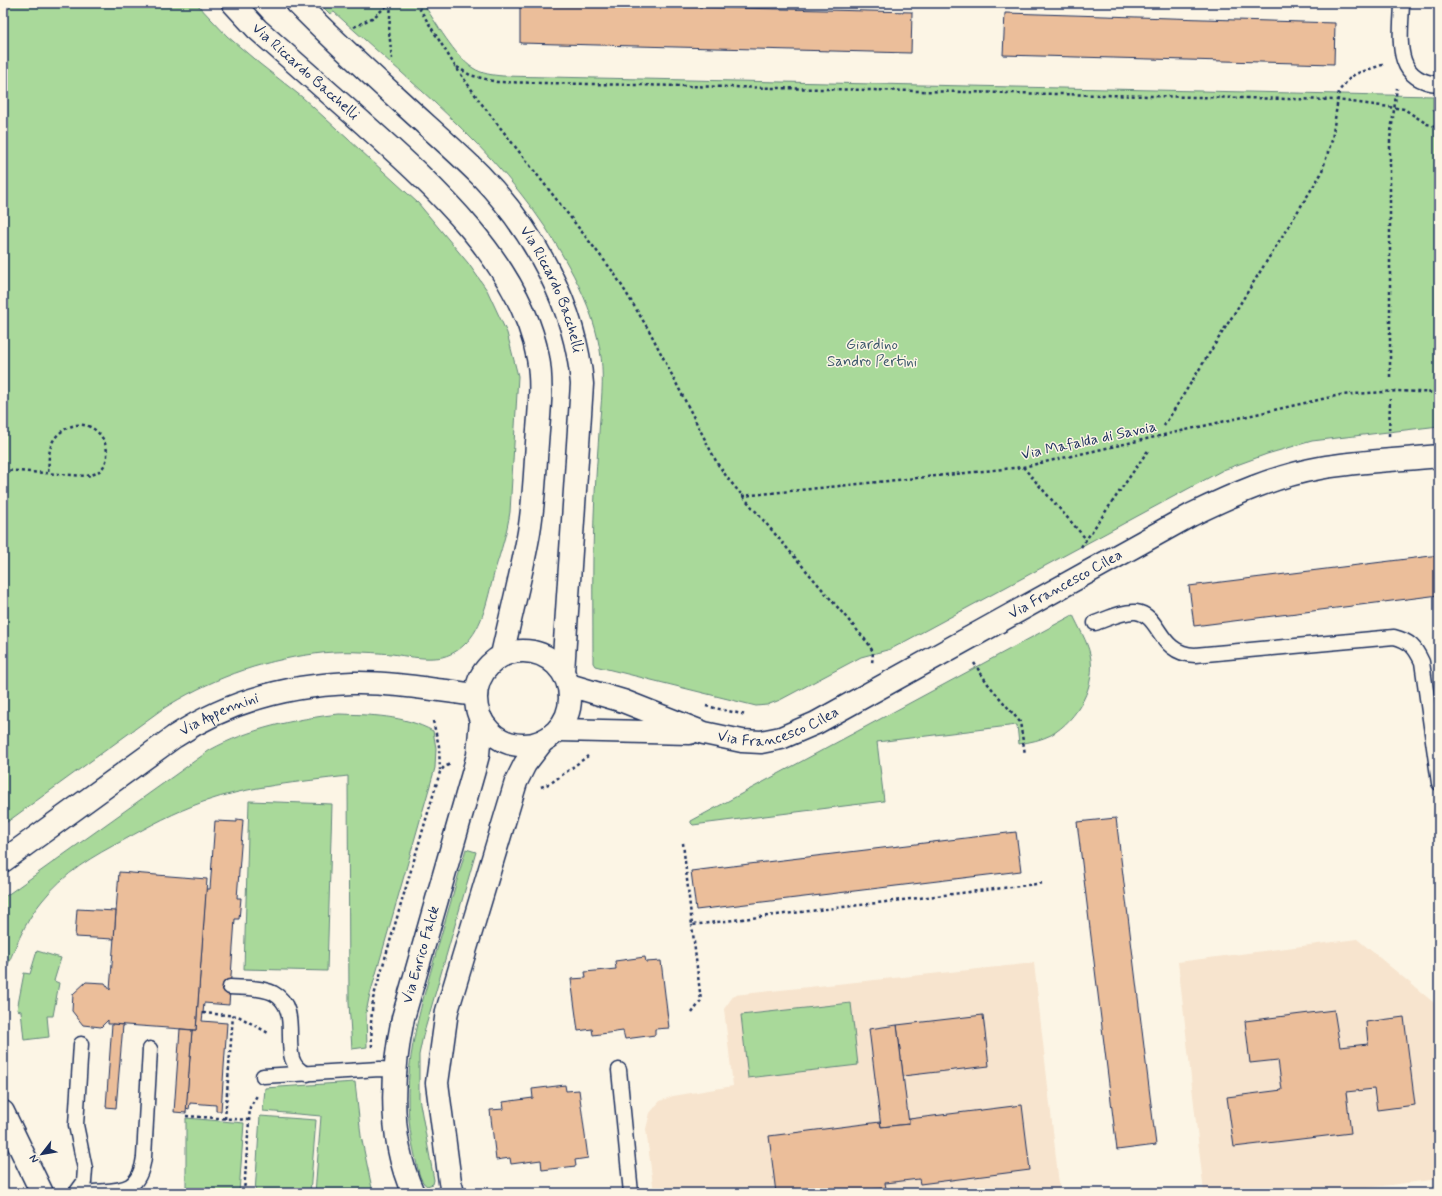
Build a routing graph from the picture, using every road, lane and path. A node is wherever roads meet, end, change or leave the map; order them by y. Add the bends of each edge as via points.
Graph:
1 (233, 3) edge
2 (297, 3) edge
3 (391, 3) edge
4 (416, 3) edge
5 (1402, 3) edge
6 (349, 29) dead end
7 (1402, 58) junction
8 (394, 65) dead end
9 (454, 66) junction
10 (1439, 84) edge
11 (1337, 100) junction
12 (1393, 107) junction
13 (1439, 127) edge
14 (1390, 376) dead end
15 (1439, 393) edge
16 (1390, 399) dead end
17 (1164, 426) dead end
18 (1389, 436) dead end
19 (1149, 449) dead end
20 (1439, 456) edge
21 (1023, 467) junction
22 (3, 470) edge
23 (48, 474) junction
24 (741, 496) junction
25 (1086, 539) junction
26 (1080, 551) dead end
27 (1095, 623) dead end
28 (502, 656) junction
29 (974, 663) dead end
30 (871, 667) dead end
31 (566, 678) junction
32 (476, 695) junction
33 (701, 705) dead end
34 (750, 715) dead end
35 (481, 719) junction
36 (433, 722) dead end
37 (704, 733) junction
38 (550, 736) junction
39 (595, 751) dead end
40 (1025, 754) dead end
41 (440, 772) dead end
42 (1439, 783) edge
43 (538, 787) dead end
44 (683, 843) dead end
45 (3, 861) edge
46 (1045, 883) dead end
47 (692, 925) junction
48 (230, 987) dead end
49 (203, 1013) dead end
50 (692, 1013) dead end
51 (233, 1015) junction
52 (81, 1044) dead end
53 (150, 1049) dead end
54 (291, 1052) junction
55 (394, 1070) junction
56 (619, 1070) dead end
57 (307, 1074) junction
58 (263, 1076) joint
59 (3, 1112) edge
60 (186, 1116) dead end
61 (225, 1119) junction
62 (249, 1120) junction
63 (42, 1193) edge
64 (76, 1193) edge
65 (85, 1193) edge
66 (244, 1193) edge
67 (413, 1193) edge
68 (453, 1193) edge
69 (631, 1193) edge

1 - 28 street, Via Riccardo Bacchelli via 257,29 422,175 448,202 492,258 523,312 538,357 541,398 529,531
2 - 31 street, Via Riccardo Bacchelli via 336,43 493,190 534,245 568,315 580,363 582,384
3 - 6 path via 374,17
3 - 8 path via 389,31
4 - 9 path
5 - 7 lane
7 - 10 lane via 1407,68 1419,80
7 - 11 path via 1355,74 1343,85
9 - 11 path via 470,75 497,82
9 - 24 path via 618,279 650,332 717,462
11 - 12 path
11 - 17 path via 1332,140 1321,174
12 - 13 path via 1404,109 1427,124
12 - 14 path via 1390,139
15 - 21 path, Via Mafalda di Savoia via 1398,391 1340,395
16 - 18 path
19 - 25 path
20 - 37 street, Via Francesco Cilea via 1321,468 1269,481 1218,502 792,735 761,742
21 - 24 path, Via Mafalda di Savoia
21 - 25 path
22 - 23 path
23 - 23 path via 86,476 101,471 107,459 105,443 101,436 94,429 82,425 75,425 61,432 51,446
24 - 30 path via 868,643 874,657
25 - 26 path
27 - 42 lane via 1127,612 1137,612 1146,616 1174,650 1190,655 1394,637 1406,640 1417,651 1422,662
28 - 31 street via 519,651 537,653 553,661
28 - 32 street via 483,672
29 - 40 path via 1020,722
31 - 37 street, Via Francesco Cilea
31 - 38 street via 571,700 569,708
32 - 35 street
32 - 45 street, Via Appennini via 353,683 293,689 229,707 174,737
33 - 34 path
35 - 38 street via 491,733 506,742 524,745
35 - 55 street, Via Enrico Falck via 478,755 403,1018
36 - 41 path via 439,746
37 - 38 street, Via Francesco Cilea
38 - 68 street via 525,764 516,782 447,1011 437,1083
39 - 43 path via 551,783
44 - 47 path
46 - 47 path
47 - 50 path via 701,1001
48 - 54 lane via 264,990 278,996 289,1013
49 - 51 path
51 - 54 path via 278,1039
51 - 61 path
52 - 64 lane via 76,1125 85,1169 84,1182
53 - 65 lane via 143,1170 139,1179 135,1185 121,1192
54 - 57 lane via 295,1066
55 - 57 lane
55 - 67 street, Via Enrico Falck via 396,1126 401,1156
56 - 69 lane
57 - 58 lane
58 - 62 path via 259,1081 258,1094 250,1104
59 - 63 street
60 - 61 path
61 - 62 path
62 - 66 path

